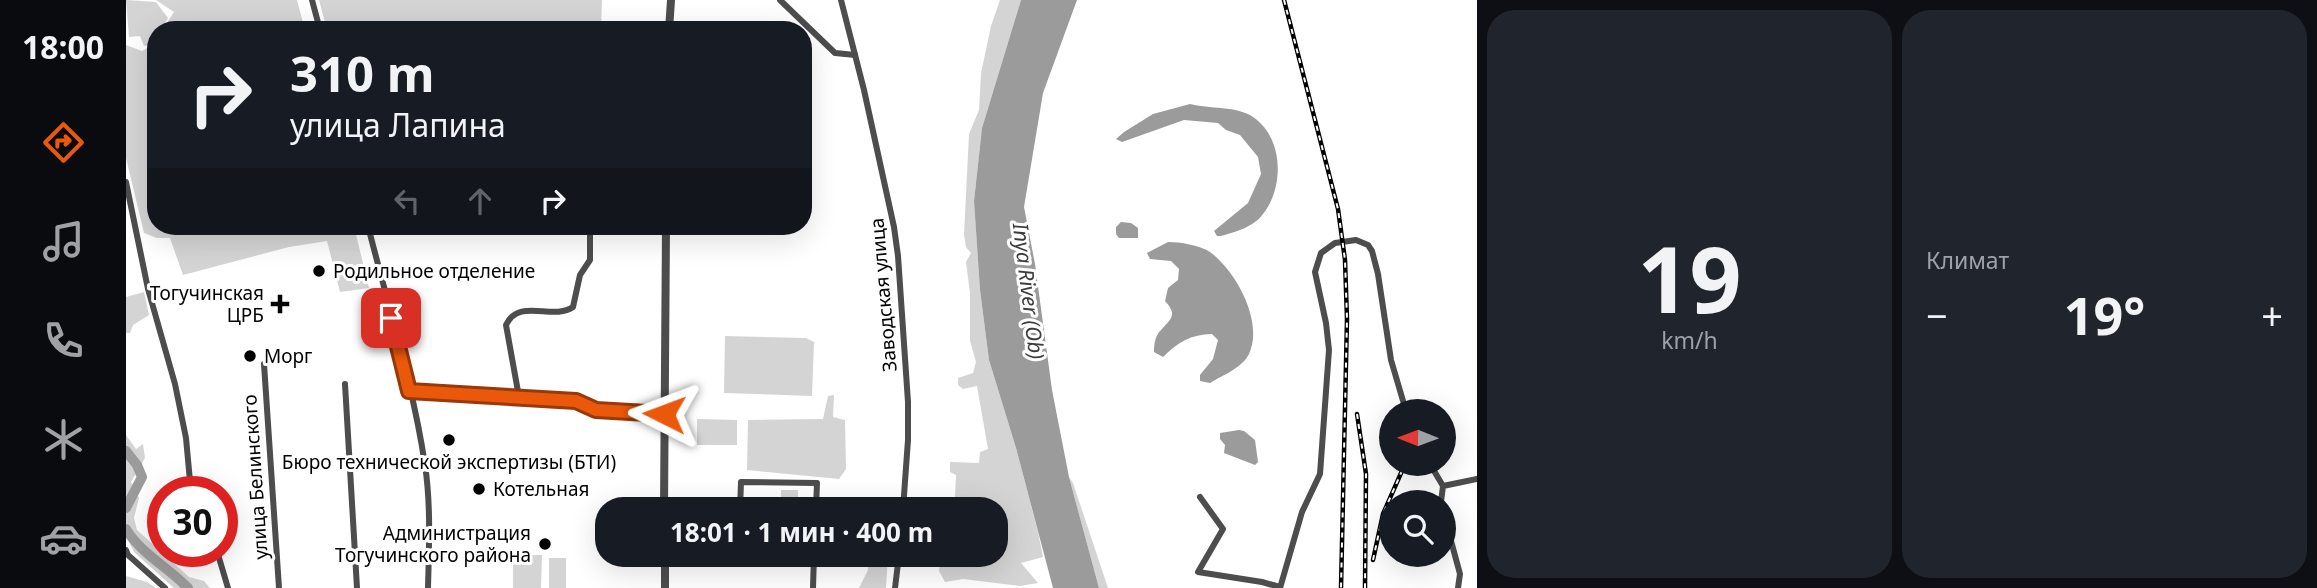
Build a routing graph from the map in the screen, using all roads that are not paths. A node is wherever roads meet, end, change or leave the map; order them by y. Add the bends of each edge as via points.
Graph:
1 (312, 0) edge
2 (671, 0) edge
3 (780, 0) edge
4 (841, 0) edge
5 (318, 21) edge
6 (670, 21) edge
7 (802, 21) edge
8 (812, 31) edge
9 (855, 55) junction
10 (126, 182) edge
11 (370, 235) edge
12 (590, 235) edge
13 (666, 235) edge
14 (264, 364) dead end
15 (345, 384) dead end
16 (409, 391) junction
17 (519, 397) junction
18 (1402, 399) edge
19 (664, 414) junction
20 (189, 476) edge
21 (1437, 476) edge
22 (1477, 479) edge
23 (1443, 486) junction
24 (1442, 490) edge
25 (664, 497) edge
26 (740, 497) edge
27 (816, 497) edge
28 (903, 497) edge
29 (1200, 497) dead end
30 (126, 550) edge
31 (1456, 559) edge
32 (222, 567) edge
33 (665, 567) edge
34 (814, 567) edge
35 (898, 567) edge
36 (165, 588) edge
37 (229, 588) edge
38 (279, 588) edge
39 (357, 588) edge
40 (428, 588) edge
41 (665, 588) edge
42 (813, 588) edge
43 (895, 588) edge
44 (1280, 588) edge
45 (1458, 588) edge

1 - 5 street
2 - 6 street
3 - 7 street
4 - 9 street, Заводская улица
8 - 9 street via 835,53
9 - 28 street, Заводская улица via 898,256 908,402
10 - 20 street via 184,425
11 - 16 street
12 - 17 street via 590,260 580,275 573,307 566,312 520,311 506,325
13 - 19 street
14 - 38 street, улица Белинского
15 - 39 street
16 - 17 street
16 - 40 street via 425,466
17 - 19 street via 576,401 605,411
18 - 44 street via 1372,251 1356,240 1335,243 1321,253 1315,272 1329,350 1320,474 1302,512
19 - 25 street
21 - 23 street
22 - 23 street
23 - 24 street
26 - 27 street via 741,482 817,483
29 - 44 street via 1223,529 1198,572
30 - 36 street
31 - 45 street
32 - 37 street
33 - 41 street
34 - 42 street
35 - 43 street

